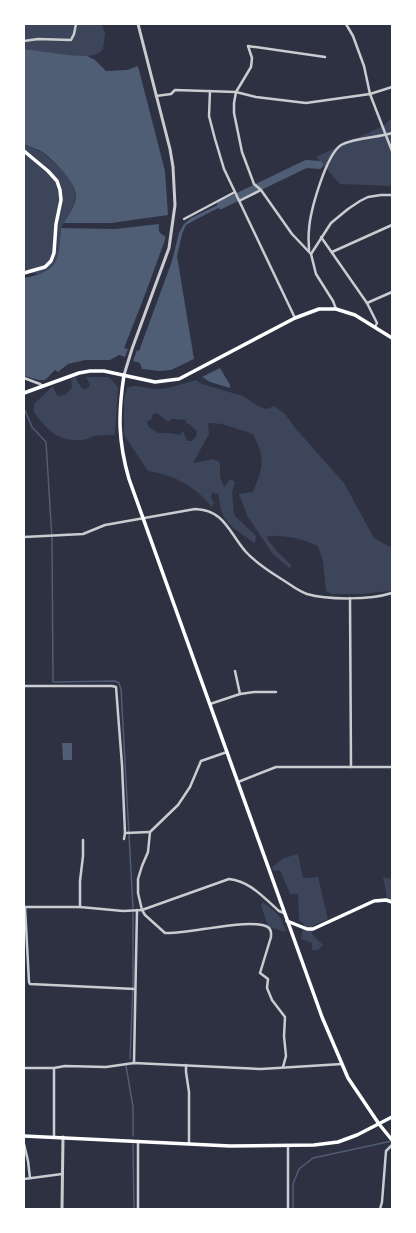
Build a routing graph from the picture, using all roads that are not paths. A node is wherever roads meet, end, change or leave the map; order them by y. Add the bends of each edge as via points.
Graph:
1 (76, 24) edge
2 (138, 24) edge
3 (346, 24) edge
4 (24, 41) edge
5 (326, 57) dead end
6 (392, 87) edge
7 (210, 91) junction
8 (236, 92) junction
9 (370, 94) junction
10 (156, 96) junction
11 (392, 133) edge
12 (386, 135) junction
13 (24, 151) edge
14 (392, 152) edge
15 (261, 190) junction
16 (235, 192) junction
17 (392, 195) edge
18 (239, 201) junction
19 (184, 219) dead end
20 (392, 225) edge
21 (321, 237) junction
22 (309, 252) junction
23 (332, 252) junction
24 (311, 254) junction
25 (24, 273) edge
26 (392, 292) edge
27 (367, 303) junction
28 (336, 309) junction
29 (295, 318) junction
30 (375, 327) junction
31 (392, 338) edge
32 (124, 375) junction
33 (24, 378) edge
34 (43, 387) junction
35 (24, 393) edge
36 (142, 518) junction
37 (24, 537) edge
38 (392, 593) edge
39 (350, 598) junction
40 (235, 671) dead end
41 (24, 686) edge
42 (276, 692) dead end
43 (240, 694) junction
44 (209, 704) junction
45 (227, 752) junction
46 (351, 767) junction
47 (392, 767) edge
48 (238, 782) junction
49 (150, 832) junction
50 (125, 833) junction
51 (124, 839) dead end
52 (82, 840) dead end
53 (392, 902) edge
54 (25, 907) edge
55 (80, 907) junction
56 (137, 910) junction
57 (142, 910) junction
58 (285, 914) junction
59 (288, 921) junction
60 (133, 989) junction
61 (134, 1062) junction
62 (342, 1064) junction
63 (186, 1065) junction
64 (283, 1067) junction
65 (24, 1068) edge
66 (54, 1068) junction
67 (392, 1117) edge
68 (379, 1124) junction
69 (24, 1136) edge
70 (54, 1137) junction
71 (63, 1137) junction
72 (392, 1139) edge
73 (138, 1141) junction
74 (24, 1144) edge
75 (189, 1144) junction
76 (392, 1145) edge
77 (288, 1146) junction
78 (62, 1174) junction
79 (30, 1178) junction
80 (24, 1179) edge
81 (62, 1209) edge
82 (138, 1209) edge
83 (288, 1209) edge
84 (380, 1209) edge

1 - 4 street via 71,40
2 - 10 street
3 - 9 street via 364,66
5 - 8 street via 248,46 252,58 251,68
6 - 9 street
7 - 8 street
7 - 10 street via 175,90 171,94
7 - 16 street via 209,116 224,169
8 - 9 street via 306,103
8 - 15 street via 234,113 242,152 254,184
9 - 12 street
10 - 32 street via 170,149 175,205 170,248
11 - 12 street
12 - 14 street
12 - 22 street via 348,142 337,150 323,174 317,191 308,228
13 - 25 main road via 58,181 60,190 51,261 44,267
15 - 18 street
15 - 22 street via 292,234
16 - 18 street
16 - 19 street
17 - 21 street via 360,200 331,223
18 - 29 street
20 - 23 street
21 - 23 street
21 - 24 street
22 - 24 street
23 - 27 street
24 - 28 street via 316,274
26 - 27 street
27 - 30 street via 377,323
28 - 29 main road via 319,309
28 - 30 main road via 355,315
29 - 32 main road via 179,379 155,382
30 - 31 main road
32 - 34 main road via 90,371
32 - 36 main road via 120,439 129,479
33 - 34 street
34 - 35 main road
36 - 37 street via 99,526 83,534
36 - 39 street via 205,509 223,520 259,564 300,591 326,597
36 - 44 main road
38 - 39 street
39 - 46 street
40 - 43 street
41 - 50 street via 116,687
42 - 43 street
43 - 44 street
44 - 45 main road
45 - 48 main road
45 - 49 street via 201,761 190,787 178,805
46 - 47 street
46 - 48 street via 276,767
48 - 58 main road
49 - 50 street
49 - 57 street via 148,852 138,886
50 - 51 street
52 - 55 street
53 - 59 main road via 374,902 313,929
54 - 55 street
54 - 60 street via 30,984
55 - 56 street
56 - 57 street
56 - 60 street
57 - 58 street via 229,879 249,885
57 - 64 street via 165,933 243,924 269,928 271,937 260,973 268,979 267,988 272,1000 285,1017 286,1056
58 - 59 main road
59 - 62 main road via 322,1017
60 - 61 street
61 - 63 street
61 - 66 street via 106,1067
62 - 64 street
62 - 68 main road via 348,1078
63 - 64 street via 261,1069
63 - 75 street
65 - 66 street
66 - 70 street
67 - 68 main road
68 - 72 main road
68 - 77 main road via 338,1142
69 - 70 main road
70 - 71 main road
71 - 73 main road
71 - 78 street
73 - 75 main road
73 - 82 street
74 - 79 street
75 - 77 main road
76 - 84 street via 386,1151
77 - 83 street
78 - 79 street
78 - 81 street
79 - 80 street

